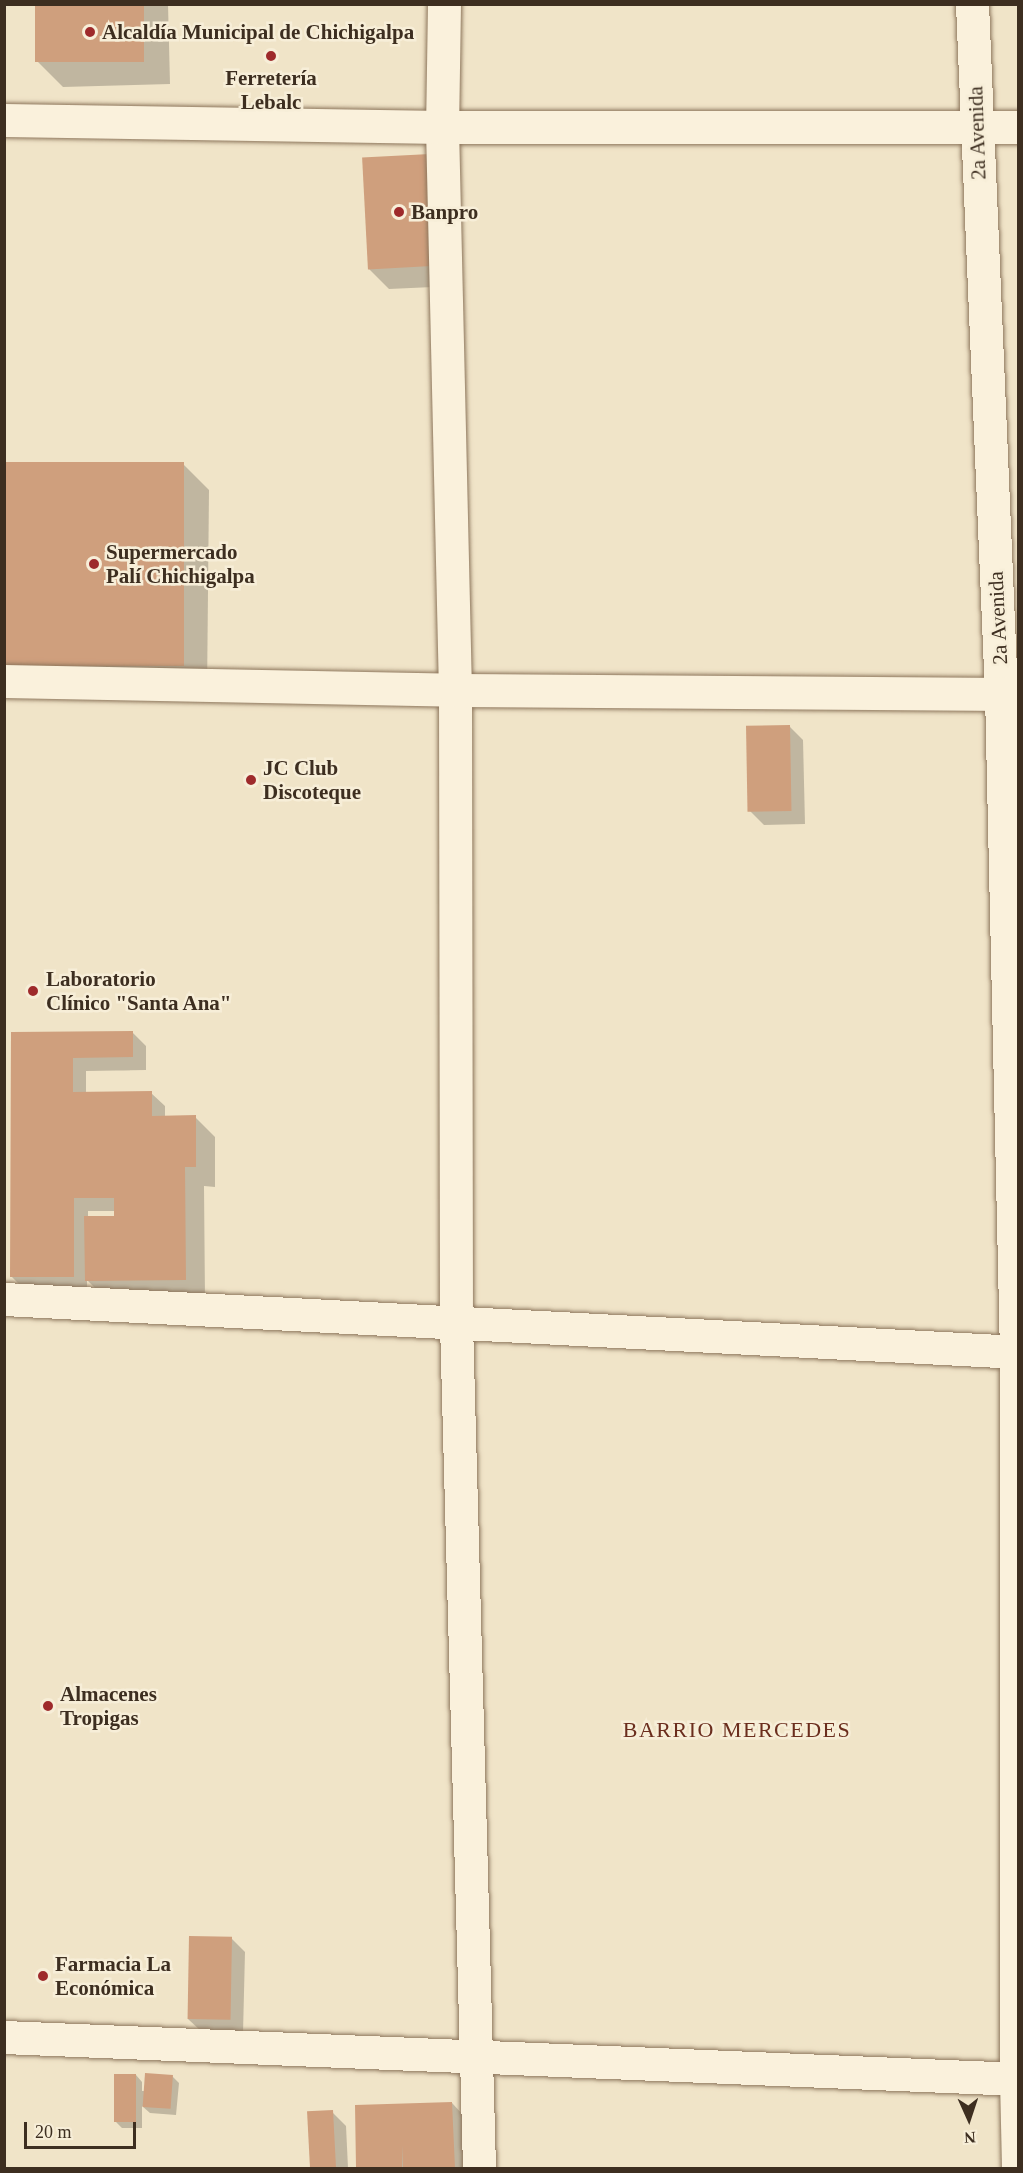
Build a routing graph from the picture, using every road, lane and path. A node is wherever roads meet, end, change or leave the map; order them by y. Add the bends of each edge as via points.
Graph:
1 (444, 4) edge
2 (972, 4) edge
3 (4, 120) edge
4 (442, 127) junction
5 (1018, 127) edge
6 (977, 128) junction
7 (4, 681) edge
8 (455, 690) junction
9 (1010, 694) edge
10 (4, 1299) edge
11 (456, 1323) junction
12 (1017, 1352) edge
13 (4, 2037) edge
14 (477, 2057) junction
15 (1017, 2079) edge
16 (480, 2169) edge
17 (1018, 2169) edge

1 - 4 street
2 - 6 street, 2a Avenida
3 - 4 street
4 - 6 street
4 - 8 street
5 - 6 street
6 - 9 street, 2a Avenida
7 - 8 street
8 - 9 street
8 - 11 street
9 - 12 street, 2a Avenida
10 - 11 street
11 - 12 street
11 - 14 street
12 - 15 street, 2a Avenida
13 - 14 street
14 - 15 street
14 - 16 street
15 - 17 street, 2a Avenida

